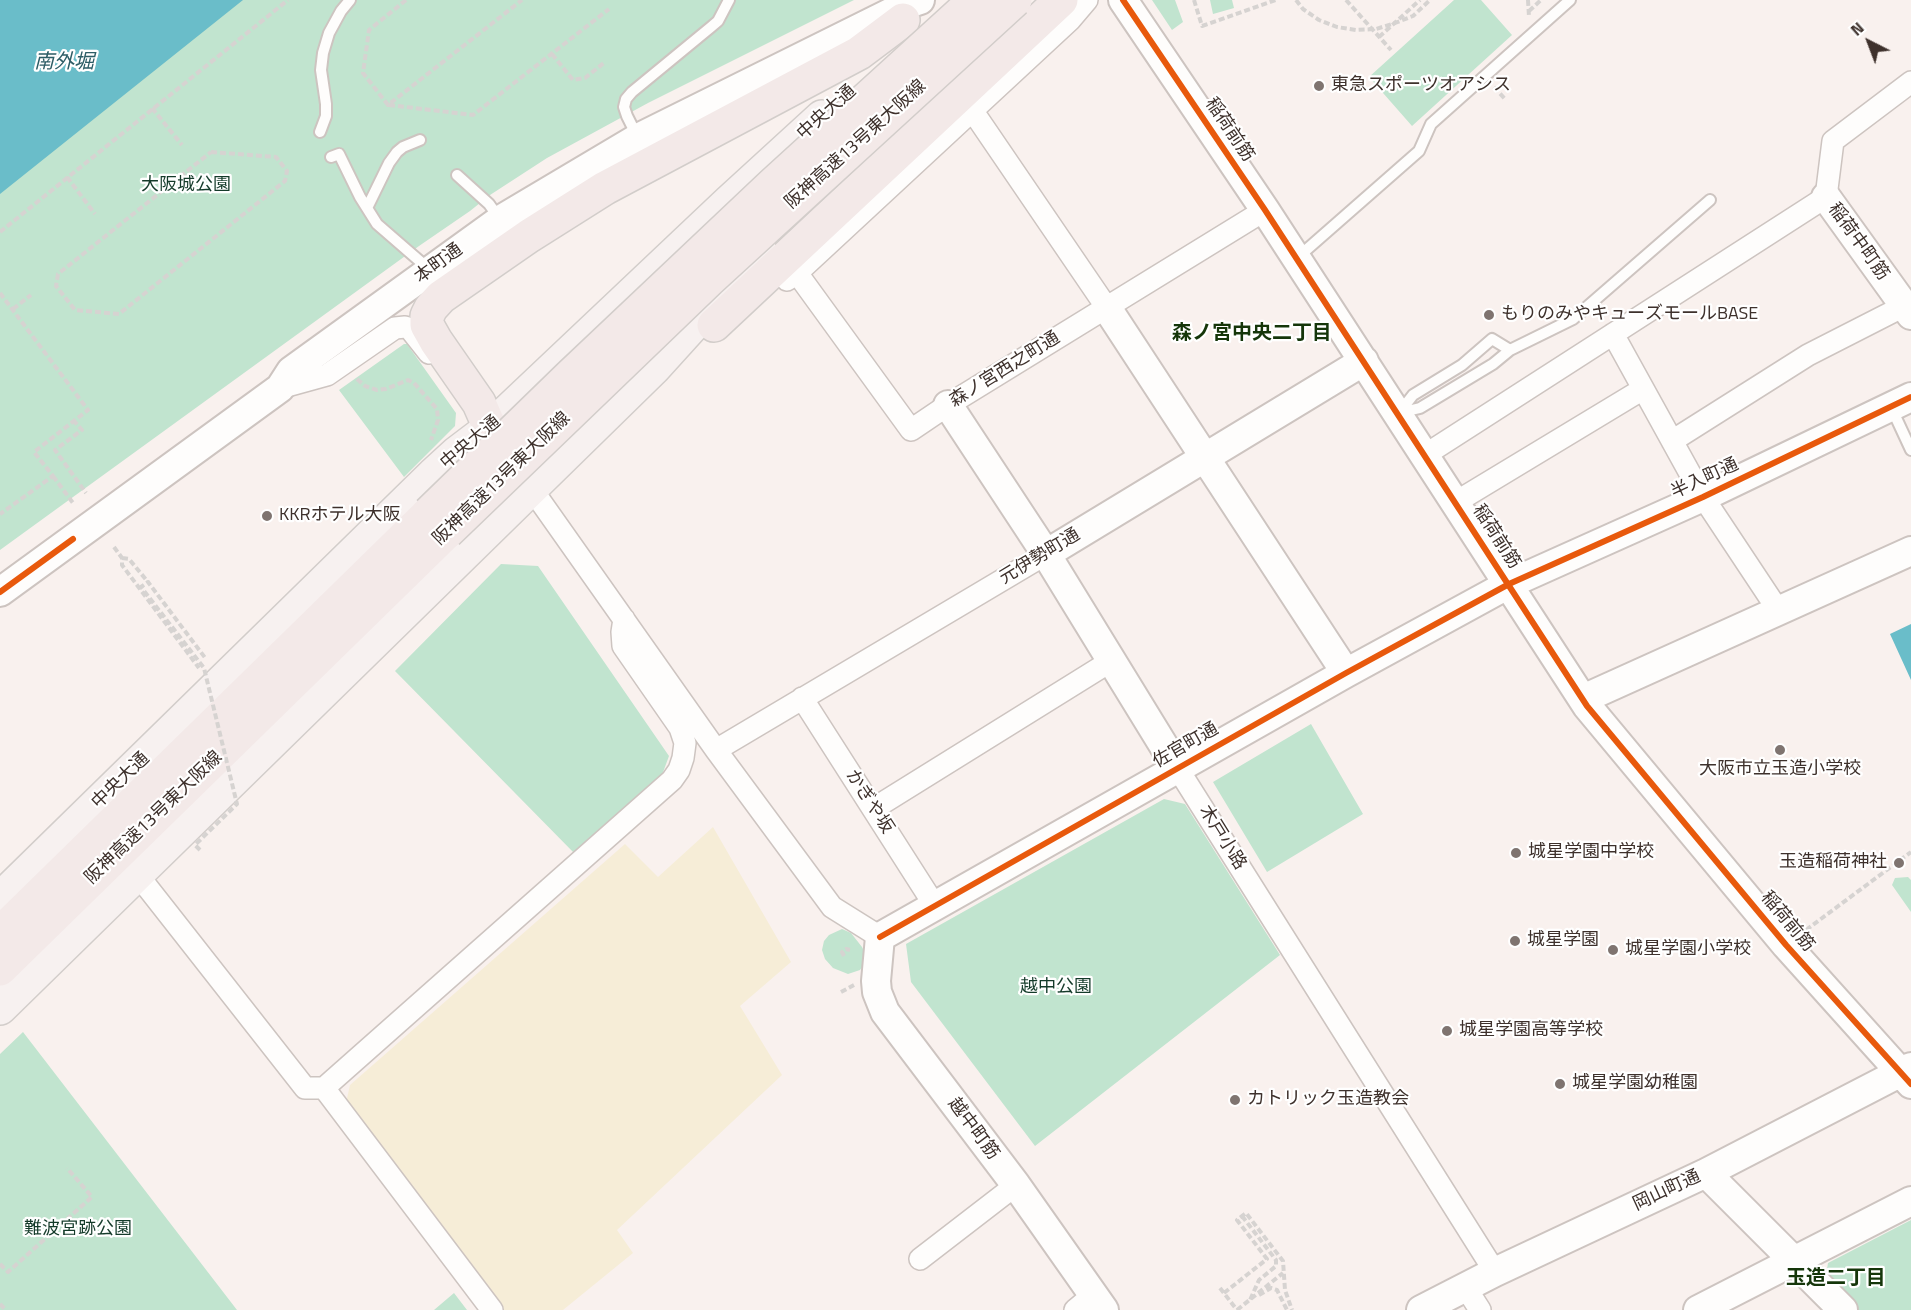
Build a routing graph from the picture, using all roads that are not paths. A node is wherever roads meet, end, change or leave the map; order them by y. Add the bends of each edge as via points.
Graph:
1 (350, 0) edge
2 (729, 0) edge
3 (952, 0) edge
4 (975, 0) edge
5 (1016, 0) edge
6 (1024, 0) edge
7 (1061, 0) edge
8 (1087, 0) edge
9 (1123, 0) edge
10 (1570, 0) edge
11 (909, 6) edge
12 (1911, 82) edge
13 (972, 110) junction
14 (320, 132) dead end
15 (638, 138) junction
16 (420, 140) dead end
17 (331, 157) dead end
18 (457, 176) dead end
19 (1826, 197) junction
20 (1710, 200) dead end
21 (367, 208) junction
22 (1265, 210) junction
23 (500, 220) junction
24 (1297, 259) junction
25 (430, 270) junction
26 (797, 273) junction
27 (1107, 308) junction
28 (1908, 311) edge
29 (714, 325) junction
30 (1613, 334) junction
31 (1510, 350) junction
32 (1364, 361) junction
33 (654, 368) junction
34 (280, 388) junction
35 (1643, 389) junction
36 (1901, 402) edge
37 (948, 405) junction
38 (1398, 413) junction
39 (490, 428) junction
40 (1672, 441) junction
41 (1911, 450) edge
42 (1425, 455) junction
43 (1206, 457) junction
44 (531, 487) junction
45 (1703, 496) junction
46 (1455, 502) junction
47 (1911, 551) edge
48 (1046, 554) junction
49 (1509, 584) junction
50 (0, 592) edge
51 (1778, 610) junction
52 (624, 619) junction
53 (1111, 661) junction
54 (1346, 674) junction
55 (802, 699) junction
56 (1583, 699) junction
57 (716, 750) junction
58 (201, 754) junction
59 (1178, 768) junction
60 (873, 809) junction
61 (137, 874) junction
62 (0, 899) edge
63 (935, 906) junction
64 (0, 933) edge
65 (880, 937) junction
66 (0, 969) edge
67 (0, 1008) edge
68 (1907, 1075) edge
69 (324, 1088) junction
70 (1706, 1173) junction
71 (1016, 1185) junction
72 (1911, 1201) edge
73 (920, 1259) dead end
74 (1794, 1260) junction
75 (1495, 1272) junction
76 (1473, 1299) edge
77 (1091, 1305) edge
78 (492, 1310) edge
79 (1421, 1310) edge
80 (1698, 1310) edge
81 (1843, 1310) edge

1 - 14 lane via 329,33 323,53 326,116
2 - 15 lane via 718,21 626,99 624,107
3 - 39 main road, 中央大通 via 729,202
4 - 58 highway, 阪神高速13号東大阪線, bridge via 648,302
5 - 58 highway, 阪神高速13号東大阪線, bridge
6 - 33 main road via 842,164
7 - 29 highway
8 - 13 street
9 - 22 street, 稲荷前筋
10 - 24 lane via 1431,124 1419,151
11 - 15 street, 本町通
11 - 39 highway via 859,53 605,188 441,297 431,308 427,325 479,403
12 - 19 street via 1833,141
13 - 26 street
13 - 27 street
15 - 23 street, 本町通
16 - 21 lane via 397,152
17 - 21 lane via 339,154
18 - 23 lane via 489,204
19 - 28 street, 稲荷中町筋
19 - 30 street
20 - 31 lane via 1573,319
21 - 25 lane via 377,225
22 - 24 street, 稲荷前筋
22 - 27 street, 森ノ宮西之町通
23 - 25 street, 本町通
24 - 32 street, 稲荷前筋
25 - 34 street, 本町通 via 291,372
26 - 29 street
26 - 37 street, 森ノ宮西之町通 via 911,430
27 - 37 street, 森ノ宮西之町通
27 - 43 street
28 - 40 street via 1808,355
29 - 33 street
30 - 35 street
30 - 42 street
31 - 38 lane via 1420,408
31 - 38 lane via 1492,339 1462,365 1413,395
32 - 38 street, 稲荷前筋
32 - 43 street, 元伊勢町通
33 - 44 main road
34 - 39 street via 327,375 389,330 405,327 418,337 470,411
34 - 50 street, 本町通
35 - 40 street
35 - 46 street
36 - 41 lane
36 - 45 street, 半入町通
37 - 48 street, 木戸小路
38 - 42 street, 稲荷前筋
39 - 44 street
39 - 62 main road, 中央大通 via 433,475
40 - 45 street
42 - 46 street, 稲荷前筋
43 - 48 street, 元伊勢町通
43 - 54 street
44 - 52 street
44 - 61 main road
45 - 49 street, 半入町通
45 - 51 street
46 - 49 street, 稲荷前筋
47 - 51 street
48 - 53 street, 木戸小路
48 - 55 street, 元伊勢町通
49 - 54 street, 佐官町通
49 - 56 street, 稲荷前筋
51 - 56 street
52 - 57 street
52 - 69 street via 624,646 680,728 685,743 679,770
53 - 59 street, 木戸小路
53 - 60 street
54 - 59 street, 佐官町通
55 - 57 street, 元伊勢町通
55 - 60 street, かぎや坂
56 - 68 street, 稲荷前筋 via 1786,945
57 - 65 street via 832,907
58 - 64 highway, 阪神高速13号東大阪線
58 - 66 highway, 阪神高速13号東大阪線
59 - 63 street, 佐官町通
59 - 75 street, 木戸小路
60 - 63 street, かぎや坂
61 - 67 main road
61 - 69 street via 305,1088
63 - 65 street, 佐官町通
65 - 71 street, 越中町筋 via 876,981 885,1012
68 - 70 street, 岡山町通
69 - 78 street
70 - 74 street
70 - 75 street, 岡山町通
71 - 73 street
71 - 77 street, 越中町筋
72 - 74 street
74 - 80 street
74 - 81 street
75 - 76 street, 岡山町通
76 - 79 street, 岡山町通

